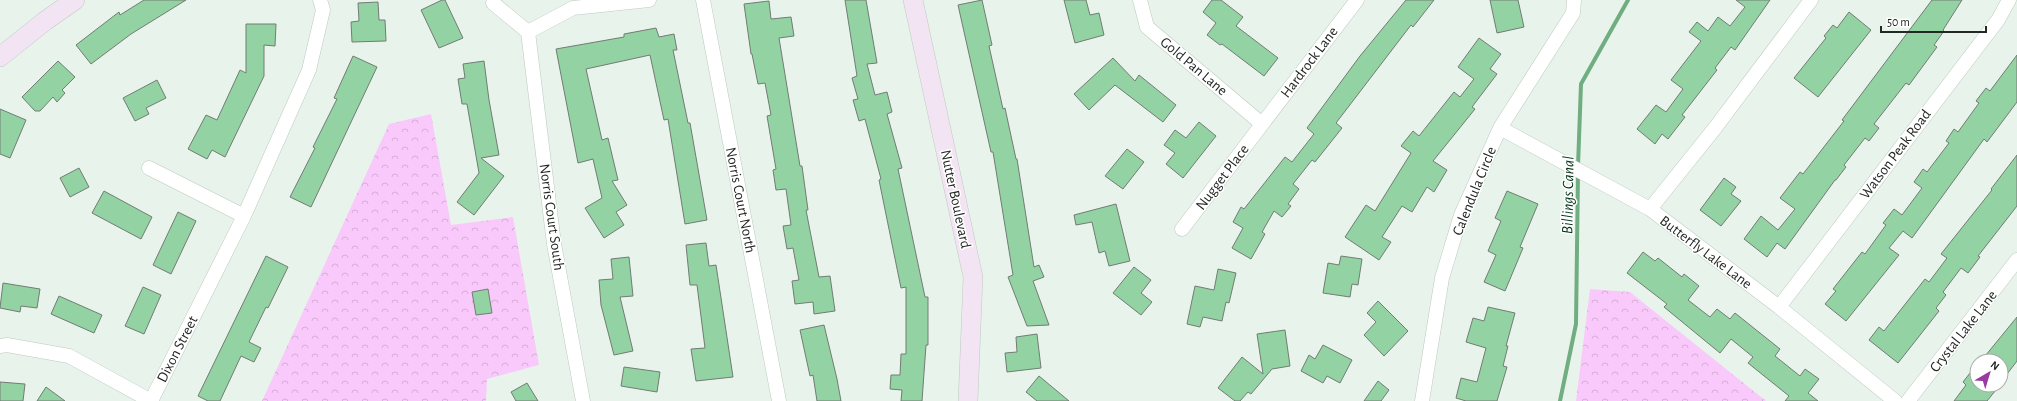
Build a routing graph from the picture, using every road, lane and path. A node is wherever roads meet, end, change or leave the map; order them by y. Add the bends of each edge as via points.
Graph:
1 (75, 0) edge
2 (320, 0) edge
3 (649, 0) edge
4 (703, 0) edge
5 (913, 0) edge
6 (1140, 0) edge
7 (1357, 0) edge
8 (1574, 0) edge
9 (1811, 0) edge
10 (2009, 0) edge
11 (494, 3) dead end
12 (528, 32) junction
13 (0, 57) edge
14 (1262, 124) junction
15 (1500, 128) junction
16 (149, 168) dead end
17 (1650, 209) junction
18 (244, 216) junction
19 (1182, 229) dead end
20 (2017, 260) edge
21 (1779, 307) junction
22 (0, 346) edge
23 (584, 401) edge
24 (778, 401) edge
25 (968, 401) edge
26 (1422, 401) edge
27 (1895, 401) edge
28 (1908, 401) edge

1 - 13 street
2 - 18 street, Dixon Street via 323,10 309,70
3 - 12 street via 573,8
4 - 24 street, Norris Court North
5 - 25 street, Nutter Boulevard via 973,277
6 - 14 street, Gold Pan Lane via 1147,27
7 - 14 street, Hardrock Lane
8 - 15 street, Calendula Circle via 1573,13
9 - 17 street via 1715,128
10 - 21 street, Watson Peak Road via 1998,20
11 - 12 street
12 - 23 street, Norris Court South via 554,244
14 - 19 street, Nugget Place
15 - 17 street, Butterfly Lake Lane
15 - 26 street, Calendula Circle via 1461,216 1442,278
16 - 18 street
17 - 21 street, Butterfly Lake Lane
18 - 22 street, Dixon Street via 151,401 69,356
20 - 28 street, Crystal Lake Lane
21 - 27 street, Butterfly Lake Lane

